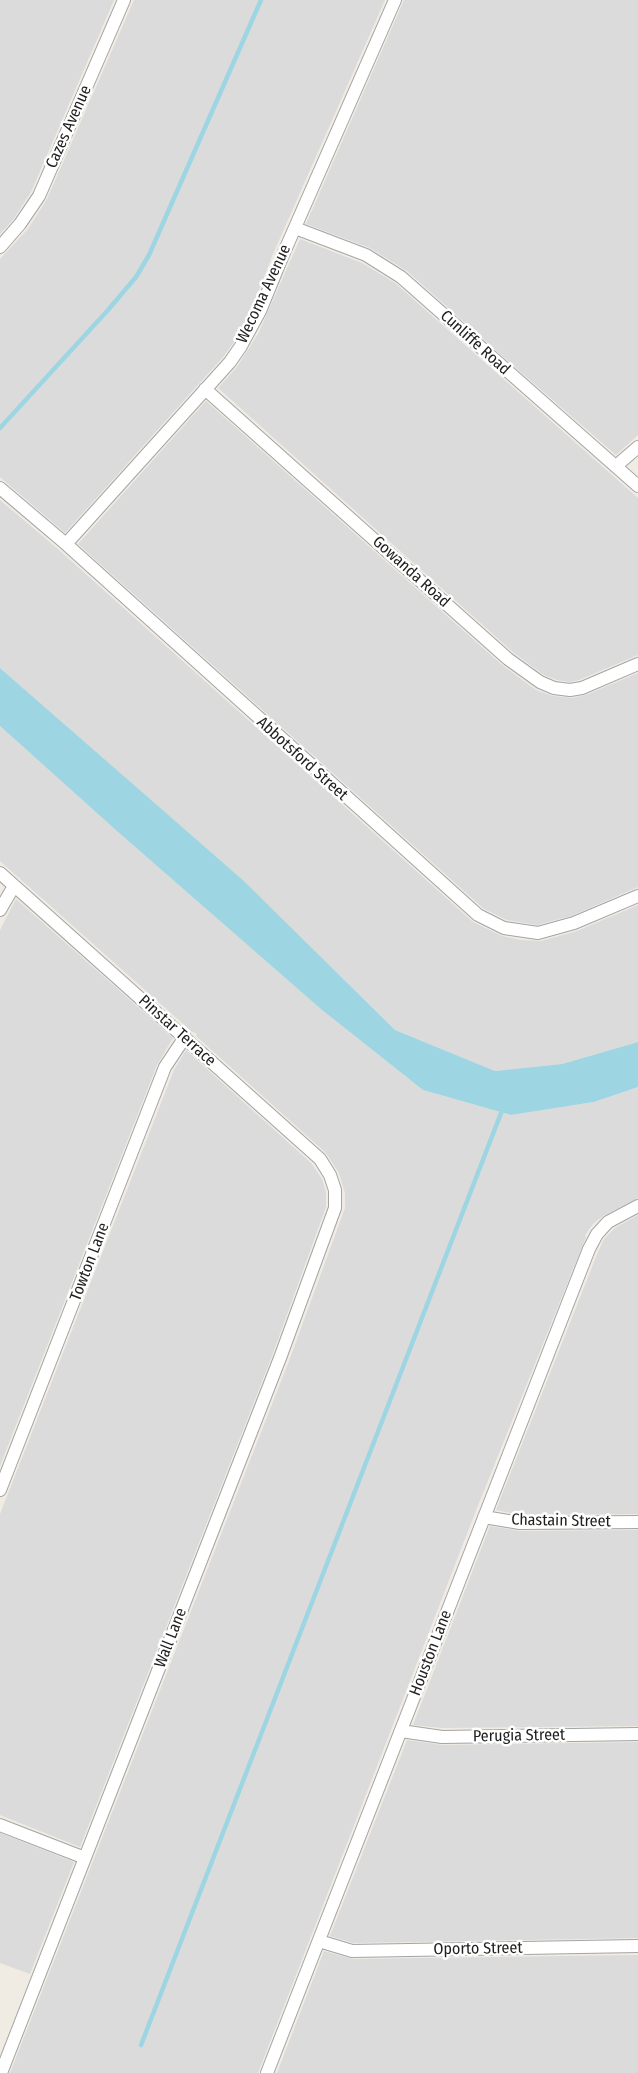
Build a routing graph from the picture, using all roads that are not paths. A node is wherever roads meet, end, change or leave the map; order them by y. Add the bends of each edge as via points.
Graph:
1 (124, 0) edge
2 (395, 0) edge
3 (295, 228) junction
4 (0, 247) edge
5 (205, 389) junction
6 (638, 447) edge
7 (616, 466) junction
8 (638, 486) edge
9 (0, 488) edge
10 (66, 544) junction
11 (638, 664) edge
12 (0, 873) edge
13 (14, 886) junction
14 (638, 896) edge
15 (0, 910) edge
16 (185, 1037) junction
17 (335, 1201) joint
18 (638, 1206) edge
19 (0, 1490) edge
20 (484, 1517) junction
21 (638, 1522) edge
22 (401, 1731) junction
23 (638, 1734) edge
24 (0, 1825) edge
25 (85, 1858) junction
26 (319, 1941) junction
27 (638, 1946) edge
28 (1, 2073) edge
29 (267, 2073) edge

1 - 4 street, Cazes Avenue via 39,196
2 - 3 street, Wecoma Avenue
3 - 5 street, Wecoma Avenue via 250,331 230,362
3 - 7 street, Cunliffe Road via 366,255 401,277
5 - 10 street, Wecoma Avenue
5 - 11 street, Gowanda Road via 508,659 540,682 554,688 582,688
6 - 7 street
7 - 8 street, Cunliffe Road
9 - 10 street, Abbotsford Street
10 - 14 street, Abbotsford Street via 478,915 504,928 538,933 574,923
12 - 13 street, Pinstar Terrace
13 - 15 street
13 - 16 street, Pinstar Terrace
16 - 17 street, Pinstar Terrace via 320,1159 330,1175
16 - 19 street, Towton Lane via 165,1067
17 - 25 street, Wall Lane via 280,1358
18 - 20 street, Houston Lane via 608,1222 589,1248
20 - 21 street, Chastain Street via 520,1523
20 - 22 street, Houston Lane
22 - 23 street, Perugia Street via 442,1737
22 - 26 street, Houston Lane
24 - 25 street
25 - 28 street, Wall Lane
26 - 27 street, Oporto Street via 352,1951
26 - 29 street, Houston Lane

